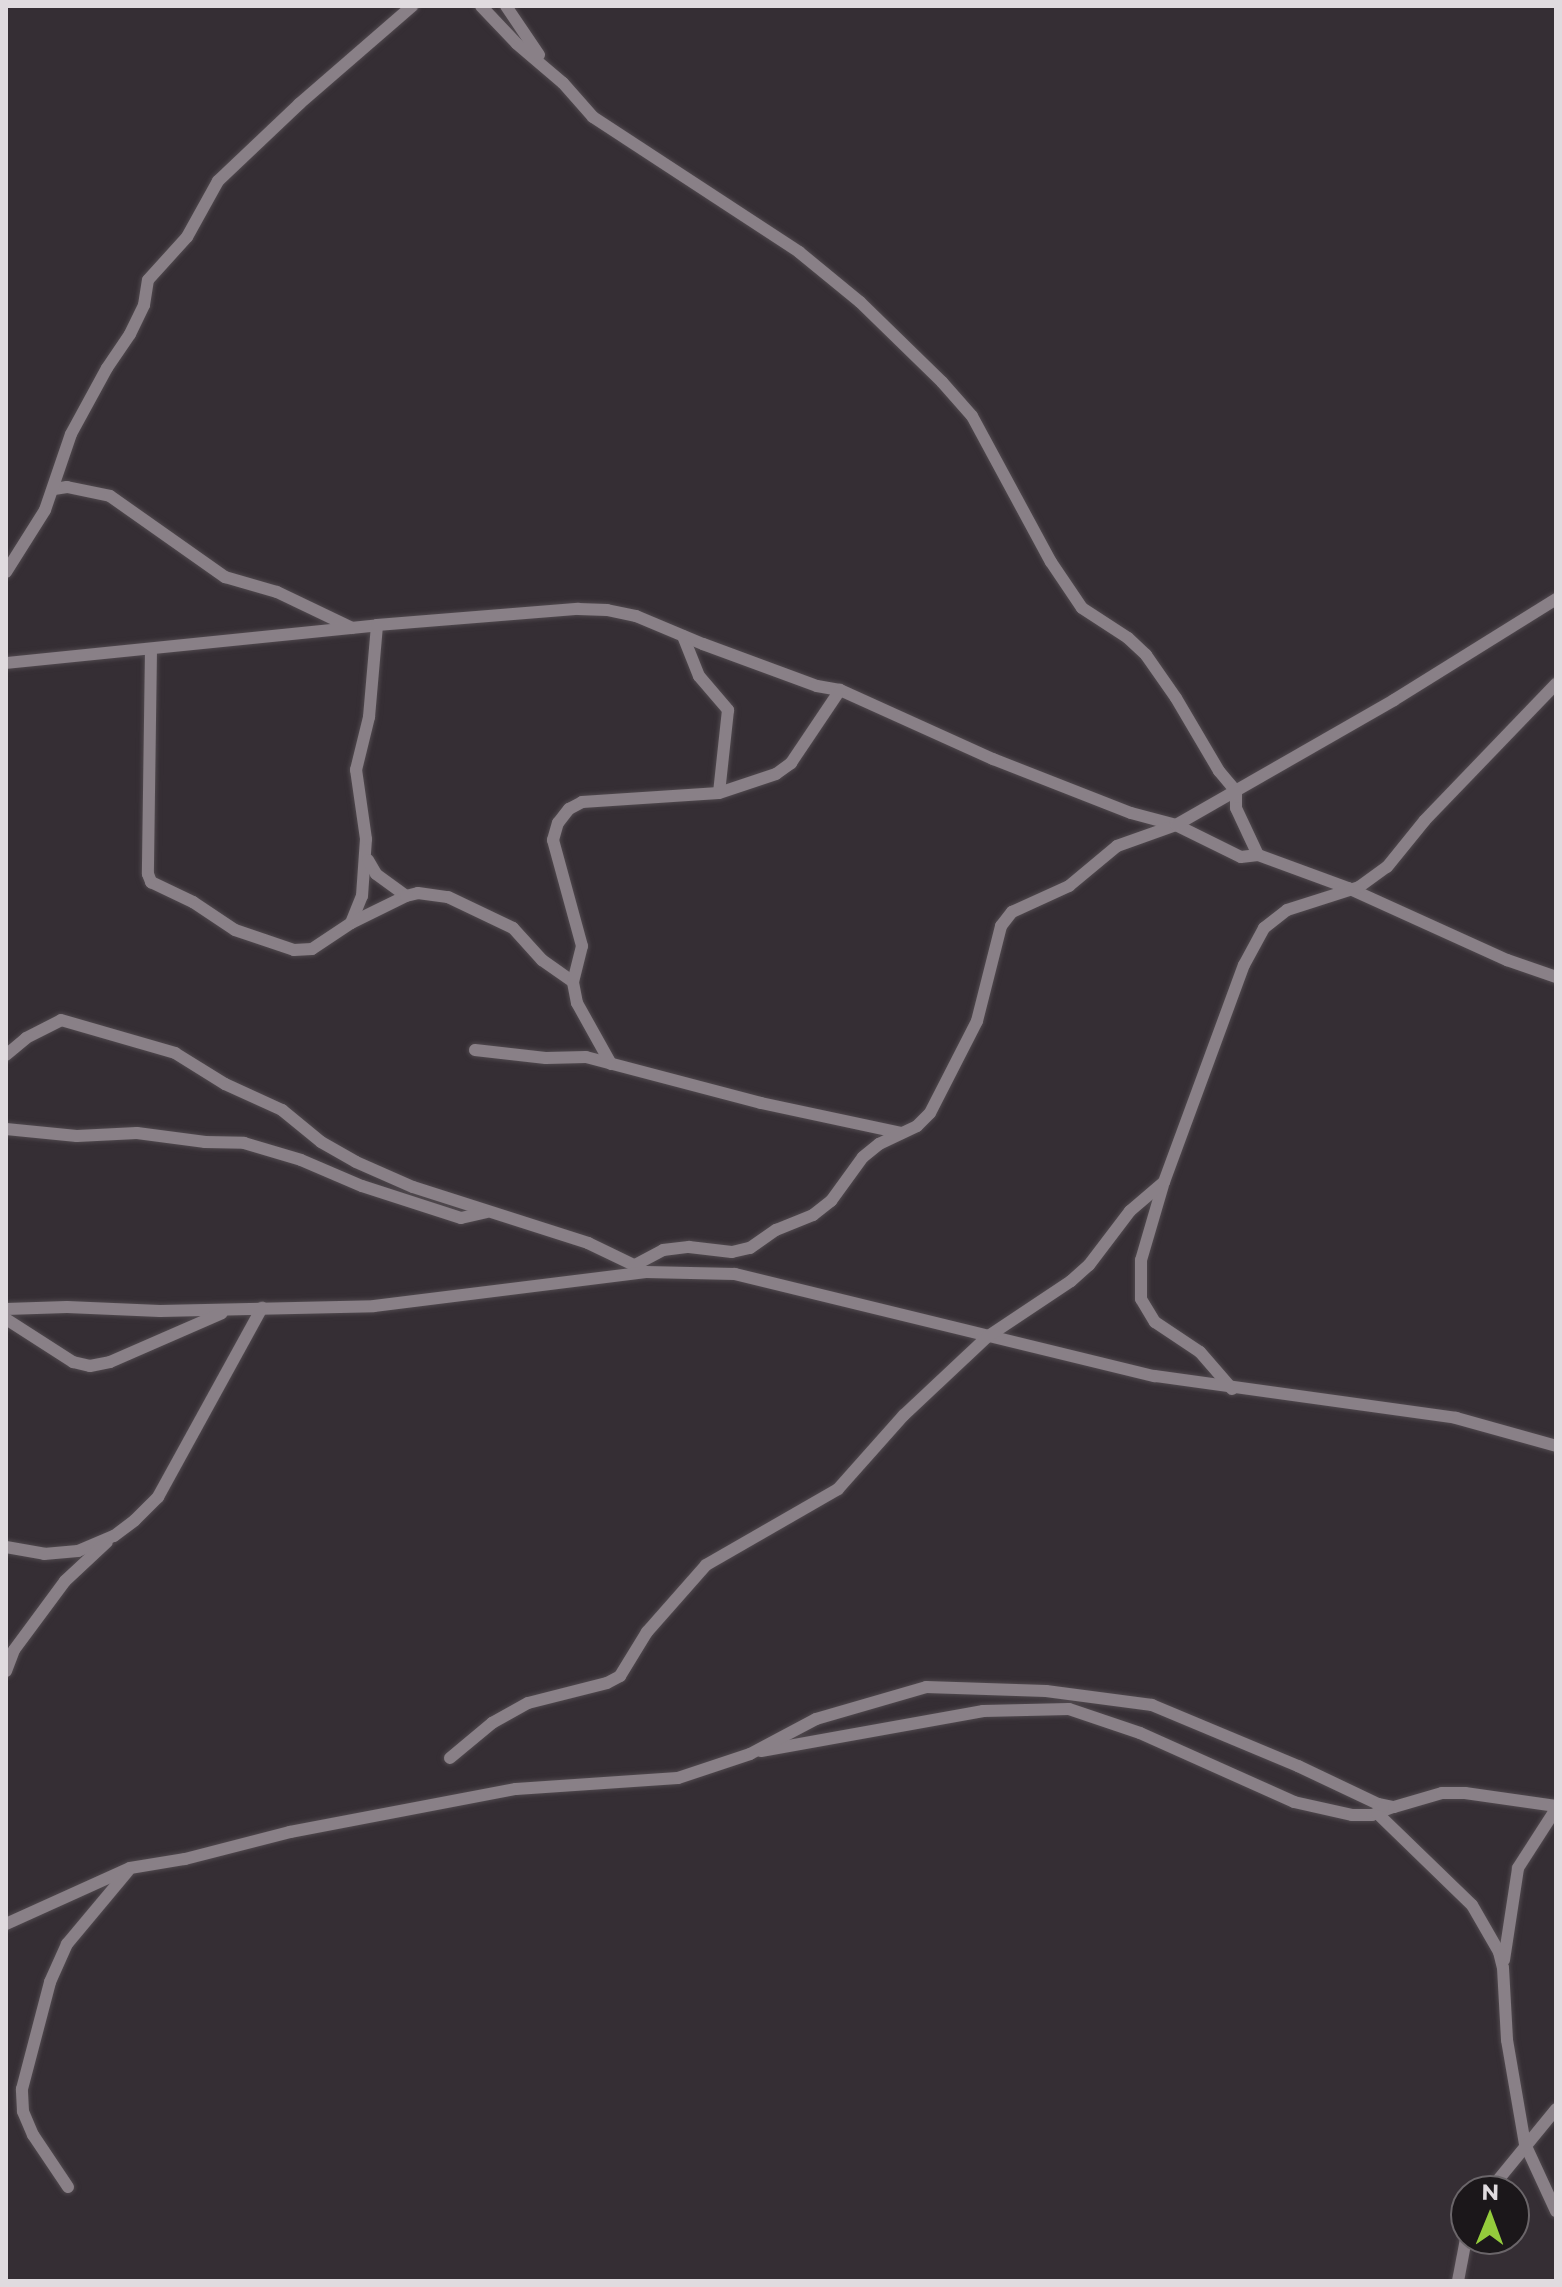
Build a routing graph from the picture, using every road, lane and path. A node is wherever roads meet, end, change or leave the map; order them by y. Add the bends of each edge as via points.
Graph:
1 (412, 6) edge
2 (481, 6) edge
3 (506, 6) edge
4 (559, 79) junction
5 (54, 489) junction
6 (6, 572) edge
7 (1556, 599) edge
8 (377, 625) junction
9 (353, 628) junction
10 (683, 636) junction
11 (151, 649) junction
12 (6, 663) edge
13 (1556, 684) edge
14 (840, 690) junction
15 (1236, 791) junction
16 (719, 793) junction
17 (1176, 825) junction
18 (1258, 855) junction
19 (366, 857) junction
20 (1348, 888) junction
21 (406, 896) junction
22 (351, 923) junction
23 (1556, 977) edge
24 (573, 982) junction
25 (475, 1050) dead end
26 (6, 1055) edge
27 (611, 1064) junction
28 (6, 1129) edge
29 (901, 1133) junction
30 (1164, 1182) junction
31 (486, 1212) junction
32 (640, 1269) junction
33 (262, 1308) junction
34 (6, 1309) edge
35 (232, 1309) junction
36 (6, 1319) edge
37 (987, 1337) junction
38 (1232, 1389) junction
39 (1556, 1446) edge
40 (114, 1536) junction
41 (6, 1547) edge
42 (6, 1671) edge
43 (750, 1754) junction
44 (450, 1758) dead end
45 (1394, 1807) junction
46 (1556, 1808) edge
47 (1377, 1813) junction
48 (130, 1868) junction
49 (6, 1924) edge
50 (1503, 1968) junction
51 (1556, 2109) edge
52 (1525, 2144) junction
53 (1501, 2175) edge
54 (68, 2187) dead end
55 (1556, 2211) edge
56 (1463, 2255) edge
57 (1458, 2281) edge

1 - 5 street via 218,181 187,237 148,280 144,305 130,334 71,434
2 - 4 street
3 - 4 street
4 - 15 street via 593,117 799,252 860,302 942,382 972,416 1051,562 1082,608 1146,655
5 - 6 street
5 - 9 street via 110,496 225,577 277,592
7 - 15 street
8 - 9 street
8 - 10 street via 578,609 636,616
8 - 19 street via 369,717 356,770
9 - 11 street
10 - 14 street
10 - 16 street via 699,676 728,710
11 - 12 street
11 - 22 street via 151,882 235,930 294,950 317,948
13 - 20 street via 1387,867 1359,887
14 - 16 street via 791,763 776,774
14 - 17 street via 993,759
15 - 17 street
15 - 18 street via 1236,808
16 - 24 street via 582,802 558,823 553,840 582,946
17 - 18 street via 1241,857
17 - 29 street via 1117,846 1069,886 1005,919 977,1021 930,1113
18 - 20 street
19 - 21 street via 376,874
19 - 22 street via 362,896
20 - 23 street
20 - 30 street via 1287,910 1264,928 1244,965
21 - 22 street
21 - 24 street via 433,895 467,904 513,928 542,960
24 - 27 street via 577,1003
25 - 27 street via 546,1058 567,1055
26 - 31 street via 61,1020 175,1053 282,1110 356,1162
27 - 29 street
28 - 31 street via 244,1143 461,1218
29 - 32 street via 863,1157 831,1201 813,1215 750,1248 663,1250
30 - 37 street via 1130,1211 1100,1253 1071,1281
30 - 38 street via 1141,1260 1141,1299 1155,1322 1200,1352
31 - 32 street via 588,1243
32 - 33 street via 374,1306
32 - 37 street via 735,1274
33 - 35 street
33 - 40 street via 158,1497
34 - 35 street
35 - 36 street via 90,1366 73,1362
37 - 38 street
37 - 44 street via 904,1415 838,1489 706,1565 656,1620 620,1676 528,1703 492,1723
38 - 39 street via 1456,1418
40 - 41 street via 78,1551 44,1554
40 - 42 street via 65,1581 14,1650
43 - 45 street via 816,1719 926,1687 1046,1691 1152,1705
43 - 47 street via 983,1711 1069,1709 1120,1725 1294,1802 1352,1815
43 - 48 street via 678,1778 516,1789
45 - 46 street via 1442,1793 1465,1793
45 - 47 street
46 - 50 street via 1518,1868
47 - 50 street via 1472,1905 1489,1930
48 - 49 street
48 - 54 street via 67,1944 50,1982 22,2089 23,2111 33,2135
50 - 52 street via 1507,2040
51 - 52 street
52 - 53 street
52 - 55 street
56 - 57 street

